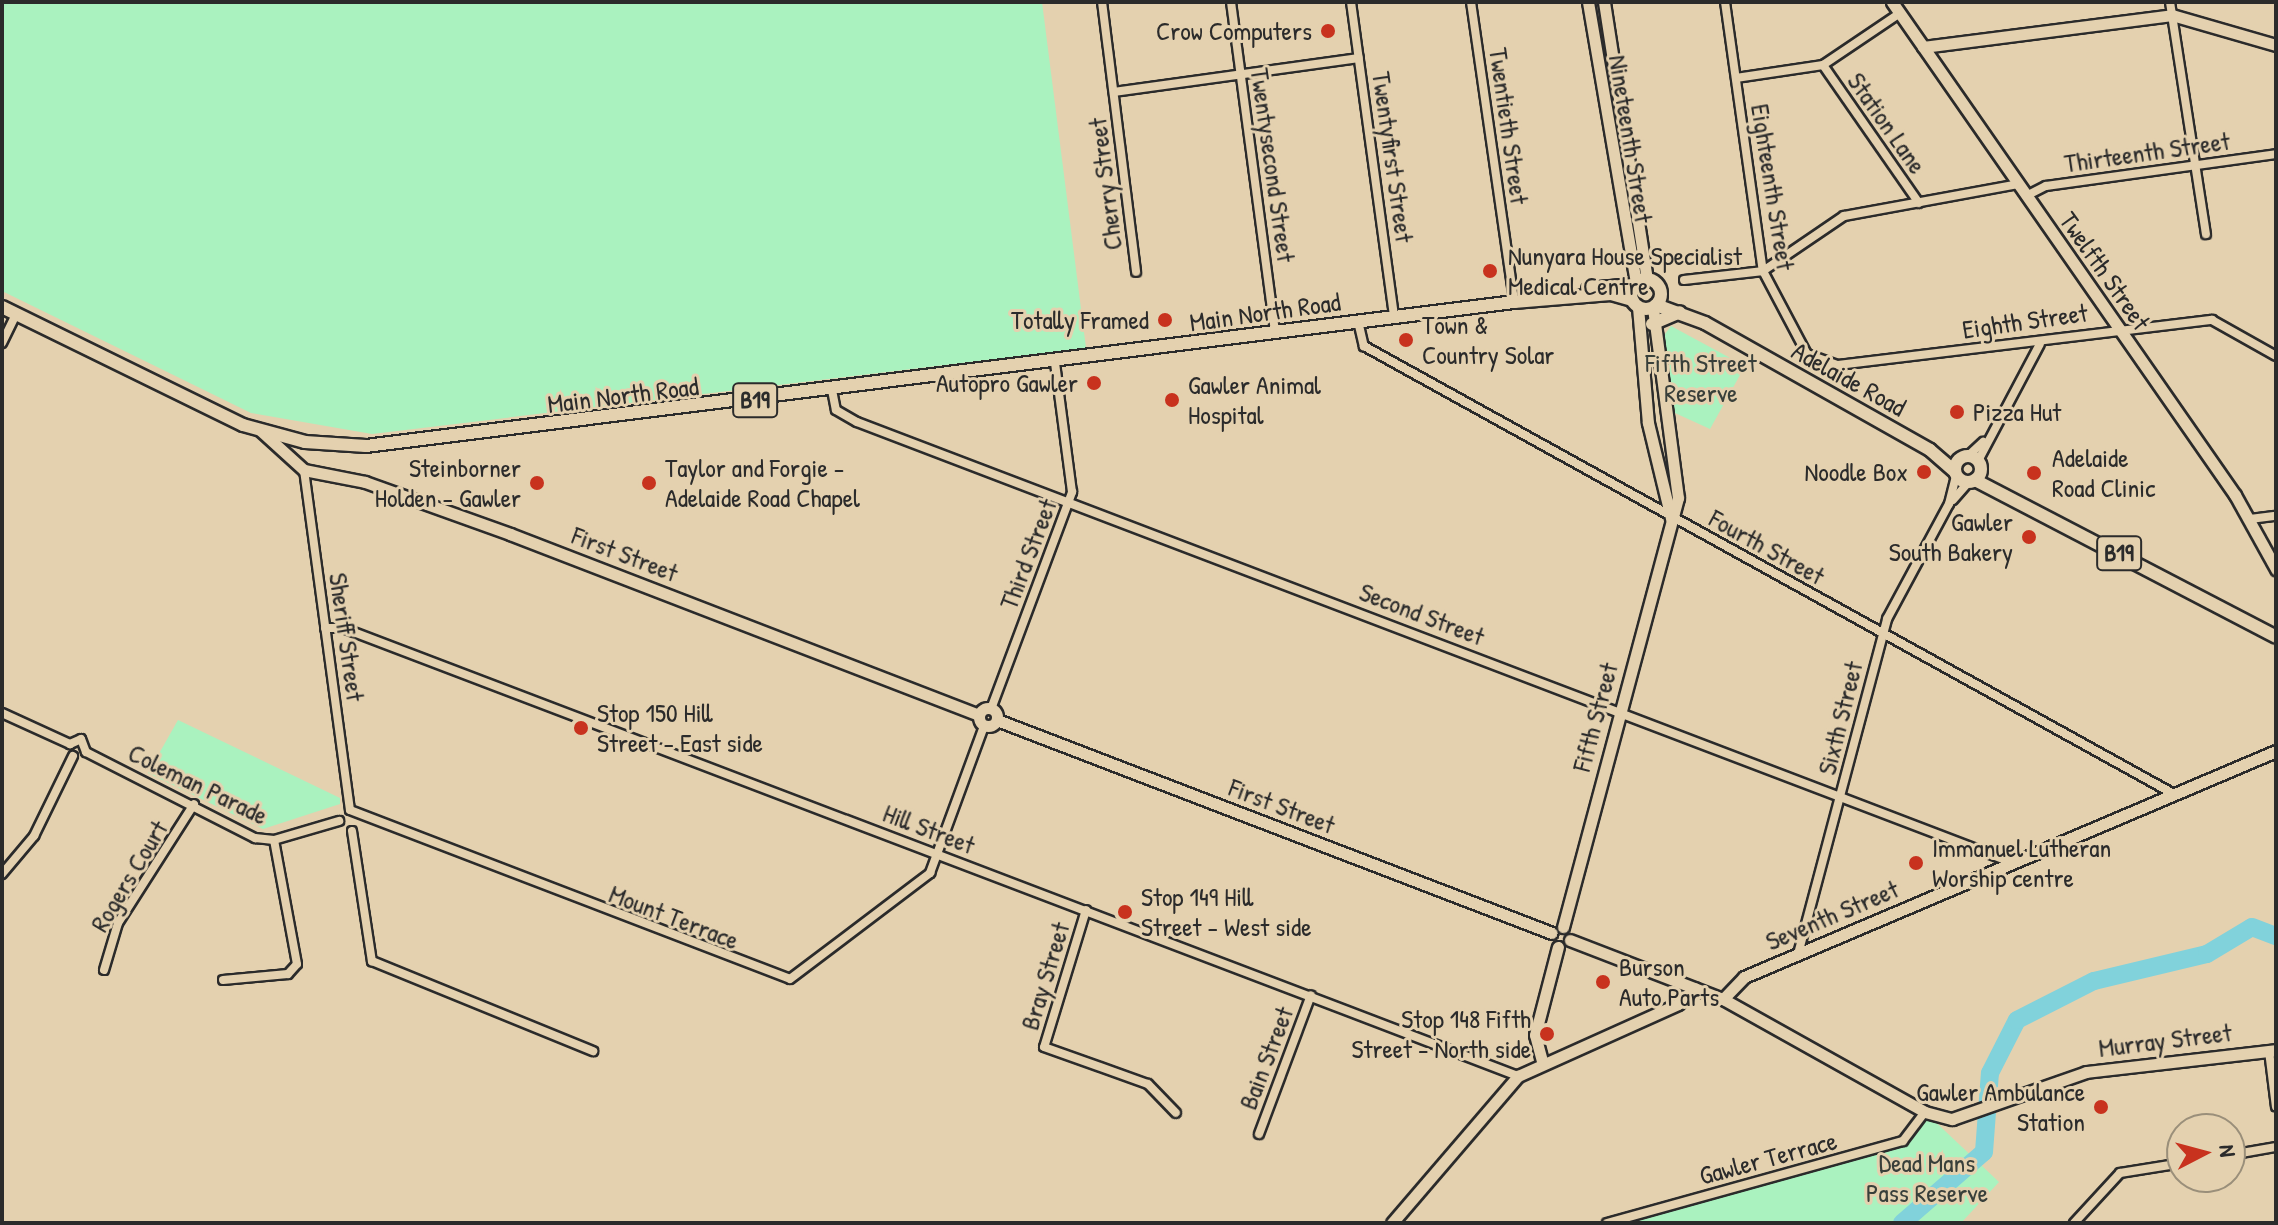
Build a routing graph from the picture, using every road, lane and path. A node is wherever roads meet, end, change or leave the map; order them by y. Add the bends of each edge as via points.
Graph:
1 (1102, 2) edge
2 (1231, 2) edge
3 (1351, 2) edge
4 (1471, 2) edge
5 (1588, 2) edge
6 (1604, 2) edge
7 (1725, 2) edge
8 (1892, 2) edge
9 (2170, 2) edge
10 (1900, 13) junction
11 (2172, 15) junction
12 (2276, 45) edge
13 (1923, 47) junction
14 (1359, 58) junction
15 (1823, 65) junction
16 (1241, 74) junction
17 (1736, 78) junction
18 (1114, 92) junction
19 (2276, 154) edge
20 (2196, 167) junction
21 (2018, 184) junction
22 (2026, 196) junction
23 (1919, 203) junction
24 (2206, 234) dead end
25 (1763, 271) junction
26 (1136, 272) dead end
27 (1684, 280) dead end
28 (1639, 282) junction
29 (1514, 302) junction
30 (1656, 302) junction
31 (1635, 304) junction
32 (2, 307) edge
33 (1680, 312) junction
34 (16, 314) junction
35 (1394, 317) junction
36 (1358, 321) junction
37 (1705, 323) junction
38 (1652, 324) junction
39 (2118, 328) junction
40 (1275, 333) junction
41 (2, 343) edge
42 (2040, 344) junction
43 (2276, 356) edge
44 (1819, 361) joint
45 (1055, 362) junction
46 (832, 390) junction
47 (261, 431) junction
48 (304, 470) junction
49 (1968, 470) junction
50 (1070, 499) junction
51 (2276, 516) edge
52 (1671, 518) junction
53 (2250, 519) junction
54 (2276, 569) edge
55 (325, 628) junction
56 (1883, 633) junction
57 (2276, 637) edge
58 (1620, 711) junction
59 (2, 713) edge
60 (988, 717) junction
61 (70, 744) junction
62 (2276, 751) edge
63 (86, 752) junction
64 (73, 756) junction
65 (2174, 794) junction
66 (1841, 796) junction
67 (194, 804) junction
68 (350, 810) junction
69 (361, 819) junction
70 (339, 821) junction
71 (352, 831) junction
72 (274, 840) junction
73 (938, 853) junction
74 (2013, 863) junction
75 (2, 874) edge
76 (1086, 910) junction
77 (1557, 930) junction
78 (1570, 940) junction
79 (1558, 947) junction
80 (1798, 954) junction
81 (104, 970) dead end
82 (223, 980) dead end
83 (1695, 988) junction
84 (1311, 995) junction
85 (1723, 999) junction
86 (2272, 1050) edge
87 (593, 1051) dead end
88 (1542, 1061) junction
89 (1518, 1076) junction
90 (2276, 1107) edge
91 (1925, 1112) junction
92 (1176, 1113) dead end
93 (1259, 1134) dead end
94 (2276, 1147) edge
95 (2246, 1152) edge
96 (2166, 1166) edge
97 (1392, 1223) edge
98 (1607, 1223) edge
99 (2074, 1223) edge

1 - 18 street, Cherry Street
2 - 16 street, Twentysecond Street
3 - 14 street, Twentyfirst Street
4 - 29 street, Twentieth Street
5 - 28 street, Nineteenth Street
6 - 28 street, Nineteenth Street
7 - 17 street, Eighteenth Street
8 - 10 street, Twelfth Street
9 - 11 street
10 - 13 street, Twelfth Street
10 - 15 street
11 - 12 street
11 - 13 street
11 - 20 street
13 - 21 street, Twelfth Street
14 - 16 street
14 - 35 street, Twentyfirst Street
15 - 17 street
15 - 23 street, Station Lane
16 - 18 street
16 - 40 street, Twentysecond Street
17 - 25 street, Eighteenth Street
18 - 26 street, Cherry Street
19 - 20 street, Thirteenth Street
20 - 22 street, Thirteenth Street via 2046,186
20 - 24 street
21 - 22 street, Twelfth Street
21 - 23 street
22 - 39 street, Twelfth Street
23 - 25 street via 1844,216
25 - 27 street
25 - 44 street, Eighteenth Street via 1794,337
28 - 29 main road, B19
28 - 30 main road, B19
28 - 31 main road
29 - 31 main road, B19 via 1611,294
29 - 35 main road, Main North Road / B19
30 - 31 main road, B19
30 - 33 main road, Adelaide Road / B19
30 - 37 main road, Adelaide Road / B19
30 - 38 street, Fifth Street
31 - 52 street, Fifth Street via 1648,423
32 - 34 main road, Main North Road / B19
33 - 37 main road, Adelaide Road / B19
33 - 38 main road
34 - 41 street
34 - 47 main road, Main North Road / B19
35 - 36 main road, Main North Road / B19
36 - 40 main road, Main North Road / B19
36 - 52 street, Fourth Street via 1364,346
37 - 49 main road, Adelaide Road / B19
38 - 52 street, Fifth Street via 1678,498
39 - 42 street, Eighth Street
39 - 43 street, Eighth Street via 2212,320
39 - 53 street, Twelfth Street
40 - 45 main road, Main North Road / B19
42 - 44 street, Eighth Street
42 - 49 street
45 - 46 main road, Main North Road / B19
45 - 50 street, Third Street
46 - 47 main road, Main North Road / B19 via 394,444 322,445
46 - 50 street, Second Street via 844,417
47 - 48 street
48 - 55 street, Sheriff Street
48 - 60 street, First Street via 365,482
49 - 56 street, Sixth Street
49 - 57 main road, Adelaide Road / B19
50 - 58 street, Second Street
50 - 60 street, Third Street
51 - 53 street
52 - 56 street, Fourth Street
52 - 58 street, Fifth Street
53 - 54 street, Twelfth Street
55 - 68 street, Sheriff Street
55 - 73 street, Hill Street via 343,628
56 - 65 street, Fourth Street
56 - 66 street, Sixth Street
58 - 66 street, Second Street
58 - 77 street, Fifth Street
59 - 61 street
60 - 73 street, Third Street
60 - 77 street, First Street
61 - 63 street, Coleman Parade via 81,739
61 - 64 street
62 - 65 street, Seventh Street
63 - 64 street
63 - 67 street, Coleman Parade
64 - 75 street via 34,836
65 - 74 street, Seventh Street
66 - 74 street, Second Street
66 - 80 street, Sixth Street
67 - 72 street, Coleman Parade via 255,838
67 - 81 street, Rogers Court via 114,931
68 - 69 street
68 - 70 street
69 - 71 street
69 - 73 street, Mount Terrace via 790,979 930,873
70 - 71 street
70 - 72 street, Coleman Parade
71 - 87 street via 369,955 383,969
72 - 82 street via 297,964 288,974
73 - 76 street, Hill Street
74 - 80 street, Seventh Street
76 - 84 street, Hill Street
76 - 92 street, Bray Street via 1044,1047 1148,1084
77 - 78 street
77 - 79 street
78 - 79 street
78 - 83 street
79 - 88 street via 1535,1035
80 - 85 street, Seventh Street via 1744,977
83 - 85 street
83 - 88 street via 1678,1004
84 - 89 street, Hill Street
84 - 93 street, Bain Street
85 - 91 street
86 - 90 street
86 - 91 street, Murray Street via 2086,1072 1981,1114
88 - 89 street
89 - 97 street
91 - 98 street, Gawler Terrace via 1903,1141
94 - 95 street
96 - 99 street via 2120,1173

